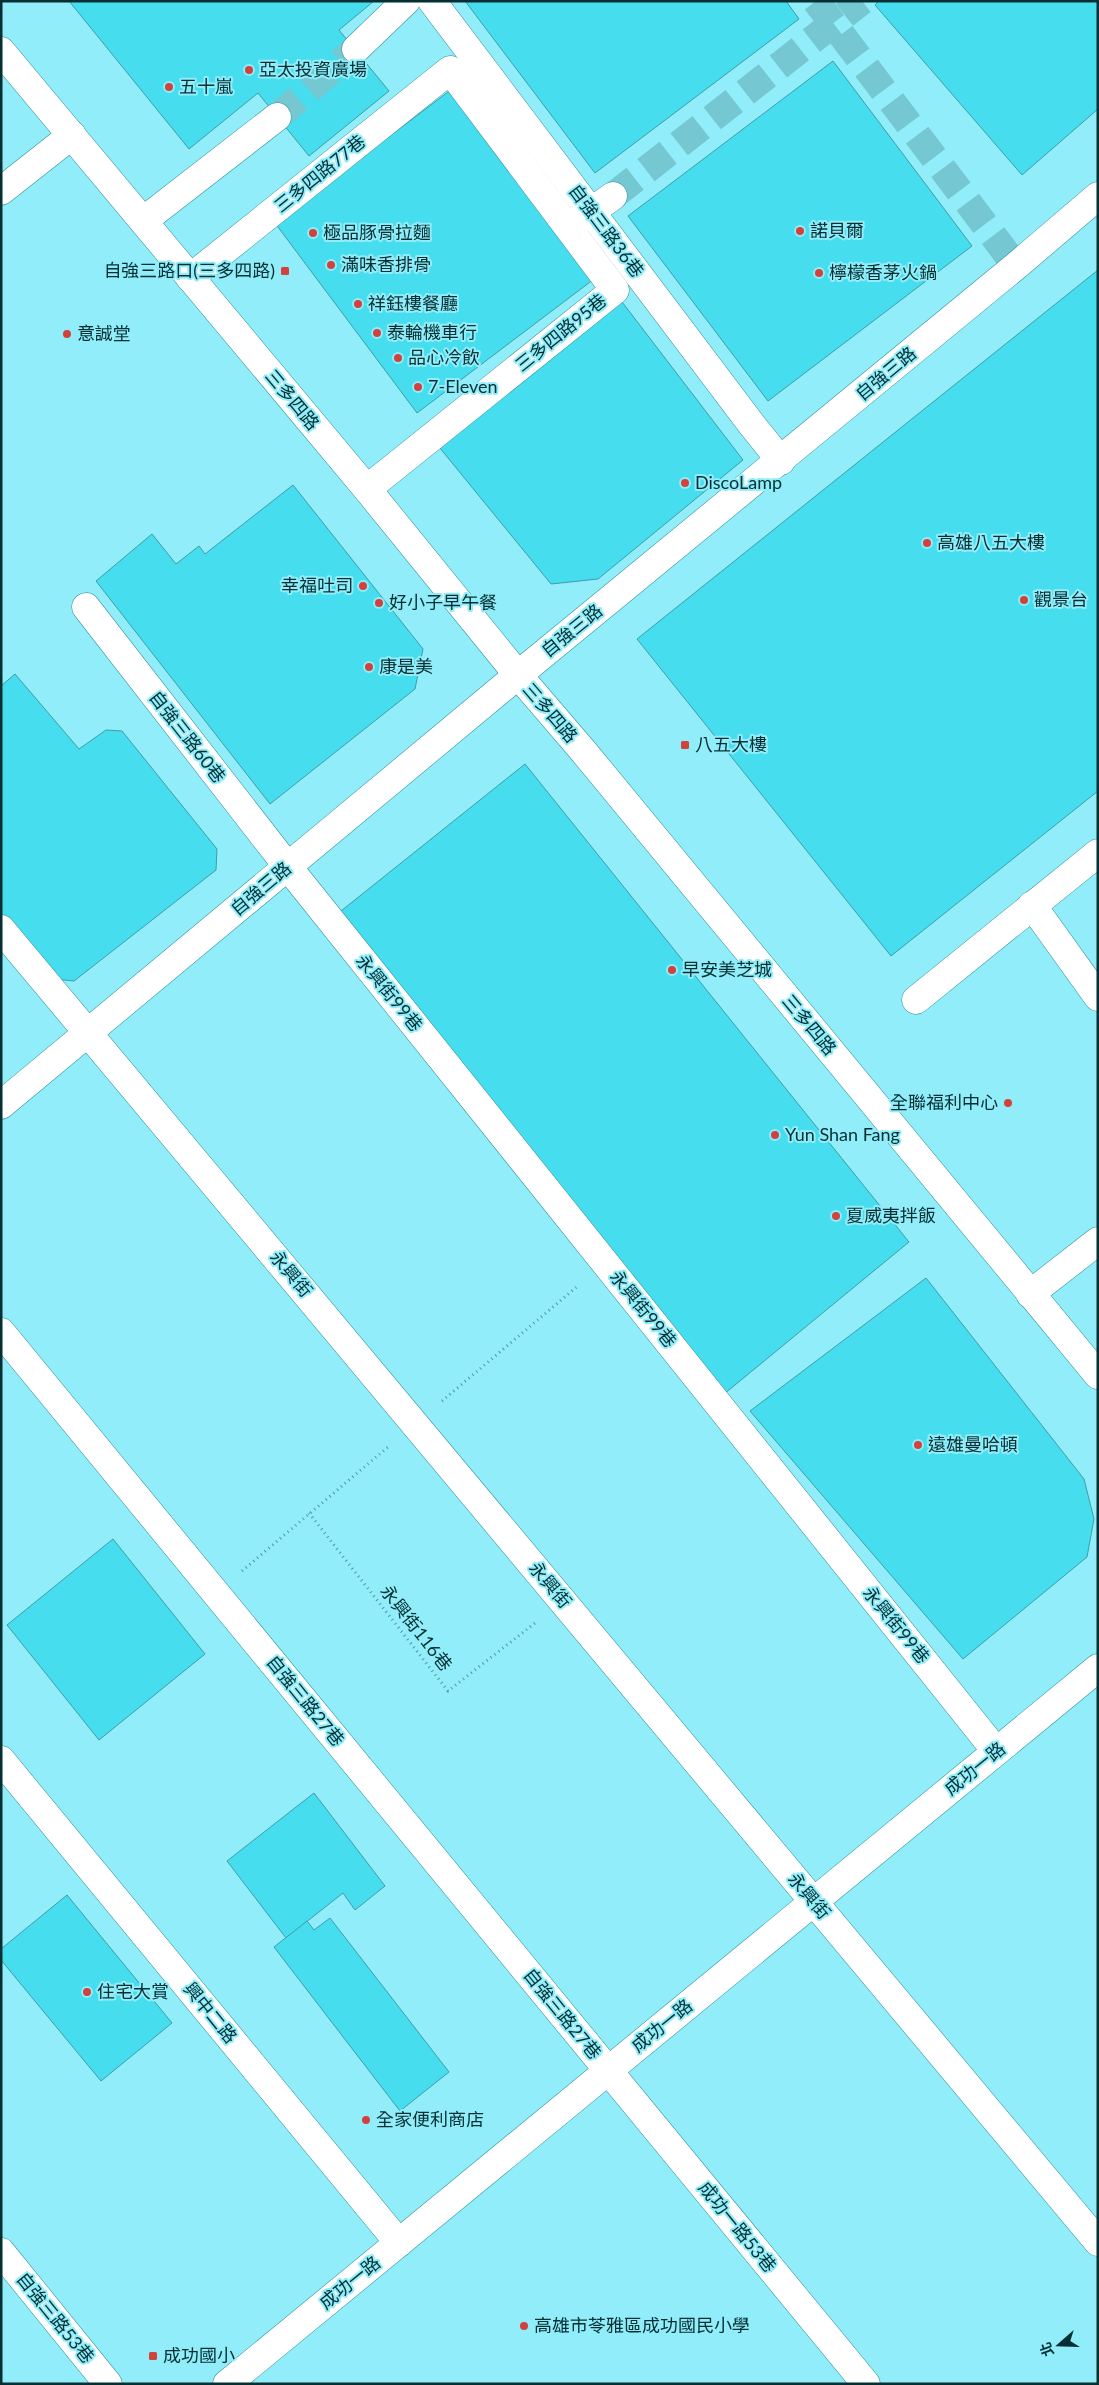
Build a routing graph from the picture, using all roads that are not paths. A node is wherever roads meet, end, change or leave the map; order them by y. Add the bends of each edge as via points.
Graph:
1 (406, 1) edge
2 (432, 1) edge
3 (356, 49) tunnel mouth
4 (1, 51) edge
5 (277, 117) tunnel mouth
6 (72, 135) junction
7 (1, 191) edge
8 (1098, 196) edge
9 (602, 204) junction
10 (143, 221) junction
11 (569, 228) junction
12 (190, 278) junction
13 (781, 461) junction
14 (367, 489) junction
15 (86, 607) dead end
16 (518, 675) junction
17 (1098, 853) edge
18 (288, 867) junction
19 (1032, 906) junction
20 (1, 929) edge
21 (1098, 997) edge
22 (916, 1000) dead end
23 (90, 1032) junction
24 (1, 1105) edge
25 (1098, 1241) edge
26 (1030, 1294) junction
27 (1, 1332) edge
28 (1098, 1375) edge
29 (1098, 1668) edge
30 (996, 1751) junction
31 (1, 1760) edge
32 (814, 1901) junction
33 (608, 2070) junction
34 (1098, 2242) edge
35 (399, 2243) junction
36 (1, 2252) edge
37 (108, 2384) edge
38 (227, 2384) edge
39 (866, 2384) edge

1 - 3 street
2 - 9 street, 自強三路36巷
4 - 6 street, 三多四路
5 - 10 street
6 - 7 street
6 - 10 street, 三多四路
8 - 13 street, 自強三路
9 - 11 street
9 - 13 street, 自強三路36巷 via 752,426
10 - 12 street, 三多四路
11 - 12 street, 三多四路77巷 via 450,70
11 - 14 street, 三多四路95巷 via 615,290
12 - 14 street, 三多四路
13 - 16 street, 自強三路
14 - 16 street, 三多四路
15 - 18 street, 自強三路60巷
16 - 18 street, 自強三路
16 - 26 street, 三多四路
17 - 19 street
18 - 23 street, 自強三路
18 - 30 street, 永興街99巷
19 - 21 street
19 - 22 street
20 - 23 street, 永興街
23 - 24 street, 自強三路
23 - 32 street, 永興街
25 - 26 street
26 - 28 street, 三多四路
27 - 33 street, 自強三路27巷
29 - 30 street, 成功一路
30 - 32 street, 成功一路
31 - 35 street, 興中二路
32 - 33 street, 成功一路
32 - 34 street, 永興街
33 - 35 street, 成功一路
33 - 39 street, 成功一路53巷
35 - 38 street, 成功一路
36 - 37 street, 自強三路53巷

